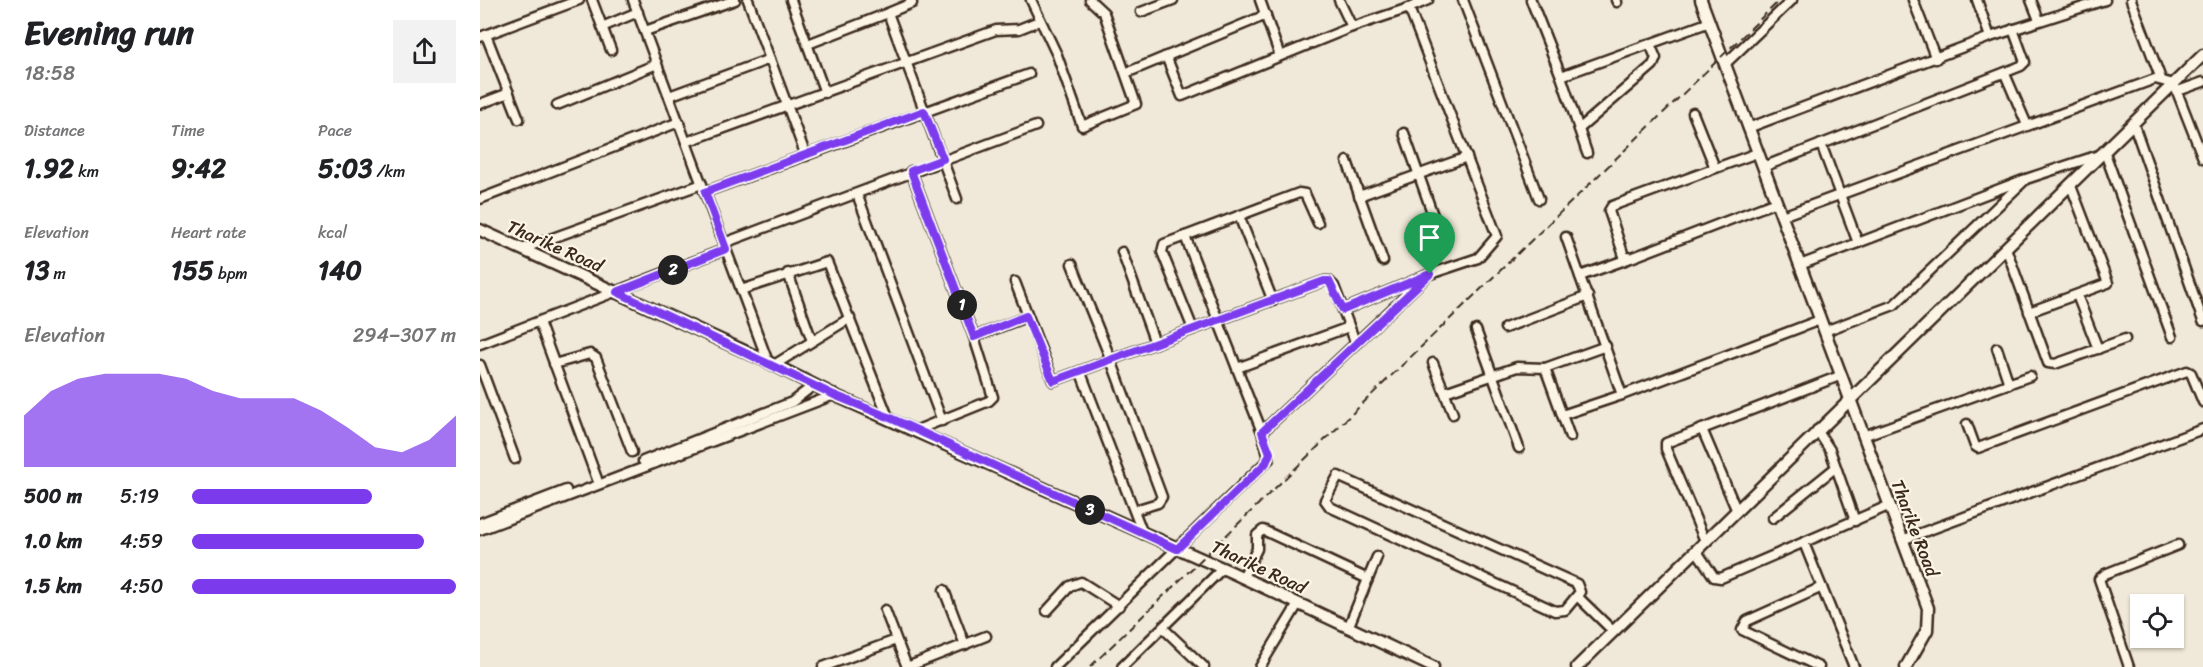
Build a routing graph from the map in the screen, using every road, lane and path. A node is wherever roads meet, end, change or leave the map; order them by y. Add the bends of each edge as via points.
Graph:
1 (579, 0) edge
2 (592, 0) edge
3 (633, 0) edge
4 (735, 0) edge
5 (748, 0) edge
6 (791, 0) edge
7 (1031, 0) edge
8 (1090, 0) edge
9 (1173, 0) edge
10 (1260, 0) edge
11 (1339, 0) edge
12 (1428, 0) edge
13 (1463, 0) edge
14 (1531, 0) edge
15 (1792, 0) edge
16 (1913, 0) edge
17 (1977, 0) edge
18 (2031, 0) edge
19 (2105, 0) edge
20 (2131, 0) edge
21 (915, 1) edge
22 (1704, 2) edge
23 (715, 3) edge
24 (1409, 8) junction
25 (638, 12) junction
26 (1141, 12) dead end
27 (888, 13) junction
28 (1266, 15) junction
29 (2039, 20) junction
30 (1039, 21) junction
31 (1710, 22) junction
32 (602, 27) junction
33 (1352, 27) junction
34 (2013, 29) junction
35 (645, 31) junction
36 (483, 36) edge
37 (1990, 38) junction
38 (808, 44) junction
39 (1650, 44) junction
40 (611, 50) dead end
41 (2203, 55) edge
42 (1166, 56) junction
43 (1281, 56) junction
44 (770, 58) junction
45 (1936, 58) junction
46 (657, 64) junction
47 (907, 64) junction
48 (1725, 64) junction
49 (1126, 73) junction
50 (1029, 74) dead end
51 (2005, 74) junction
52 (1561, 76) junction
53 (2161, 79) junction
54 (2203, 82) edge
55 (2176, 88) junction
56 (509, 93) junction
57 (825, 93) junction
58 (669, 96) junction
59 (480, 104) edge
60 (557, 105) dead end
61 (788, 106) junction
62 (924, 111) junction
63 (1693, 113) dead end
64 (519, 119) dead end
65 (679, 122) junction
66 (2134, 124) junction
67 (2027, 125) junction
68 (1036, 126) dead end
69 (1579, 129) junction
70 (1748, 129) junction
71 (1404, 133) dead end
72 (2200, 140) edge
73 (686, 142) junction
74 (1821, 144) junction
75 (1587, 153) dead end
76 (1757, 153) junction
77 (2105, 153) junction
78 (806, 156) junction
79 (1467, 157) junction
80 (2203, 158) edge
81 (943, 159) junction
82 (1347, 161) dead end
83 (1763, 167) junction
84 (1715, 168) junction
85 (911, 171) junction
86 (1419, 175) junction
87 (2026, 179) junction
88 (2071, 186) junction
89 (703, 188) junction
90 (1840, 192) junction
91 (857, 194) junction
92 (1359, 196) junction
93 (480, 199) edge
94 (1539, 199) dead end
95 (957, 200) dead end
96 (1776, 202) junction
97 (1239, 216) junction
98 (1782, 216) junction
99 (1435, 221) dead end
100 (1318, 224) dead end
101 (480, 230) edge
102 (1185, 236) junction
103 (1566, 237) dead end
104 (1858, 243) junction
105 (725, 246) junction
106 (2006, 248) junction
107 (522, 249) junction
108 (1122, 252) dead end
109 (1628, 259) junction
110 (1383, 261) dead end
111 (1072, 264) dead end
112 (1800, 265) junction
113 (788, 273) junction
114 (1430, 274) junction
115 (1580, 276) junction
116 (1015, 282) dead end
117 (741, 290) junction
118 (617, 292) junction
119 (2077, 295) junction
120 (1588, 296) junction
121 (1273, 301) junction
122 (1343, 310) junction
123 (2028, 312) junction
124 (1026, 316) junction
125 (850, 318) junction
126 (1218, 320) junction
127 (1820, 320) junction
128 (2203, 321) edge
129 (539, 322) junction
130 (1349, 327) junction
131 (1505, 328) dead end
132 (1193, 329) junction
133 (1476, 330) dead end
134 (1825, 331) junction
135 (480, 333) edge
136 (974, 337) junction
137 (2172, 337) dead end
138 (2125, 339) dead end
139 (812, 341) junction
140 (1155, 343) junction
141 (482, 344) edge
142 (1356, 344) junction
143 (1606, 346) junction
144 (1996, 348) dead end
145 (2098, 349) junction
146 (1111, 360) junction
147 (771, 363) junction
148 (1433, 363) dead end
149 (555, 364) junction
150 (480, 365) edge
151 (1237, 368) junction
152 (1545, 368) junction
153 (1081, 373) junction
154 (1492, 374) junction
155 (1842, 375) junction
156 (2030, 376) dead end
157 (2009, 384) junction
158 (814, 385) junction
159 (1444, 392) junction
160 (834, 395) junction
161 (1622, 395) junction
162 (1851, 397) junction
163 (2203, 402) edge
164 (1453, 414) dead end
165 (1562, 416) junction
166 (888, 417) junction
167 (942, 421) junction
168 (1966, 424) dead end
169 (1702, 429) junction
170 (2203, 429) edge
171 (917, 430) junction
172 (1818, 430) junction
173 (1262, 432) junction
174 (1863, 436) junction
175 (1570, 437) dead end
176 (1519, 448) dead end
177 (632, 452) dead end
178 (515, 459) dead end
179 (1835, 468) junction
180 (597, 479) junction
181 (1888, 506) junction
182 (1736, 509) junction
183 (1135, 510) junction
184 (1773, 518) dead end
185 (1856, 521) junction
186 (480, 524) edge
187 (480, 531) edge
188 (1143, 534) junction
189 (1902, 540) junction
190 (1705, 541) junction
191 (1804, 543) junction
192 (2178, 544) dead end
193 (1177, 549) junction
194 (1696, 550) junction
195 (1377, 557) dead end
196 (1224, 568) junction
197 (1243, 578) junction
198 (1368, 579) junction
199 (1822, 586) junction
200 (944, 590) dead end
201 (1577, 596) junction
202 (1298, 604) junction
203 (1119, 606) junction
204 (885, 610) dead end
205 (1047, 610) dead end
206 (1163, 628) junction
207 (1348, 628) junction
208 (1614, 632) junction
209 (987, 636) dead end
210 (896, 640) junction
211 (965, 645) junction
212 (840, 664) edge
213 (824, 667) edge
214 (907, 667) edge
215 (1055, 667) edge
216 (1122, 667) edge
217 (1204, 667) edge
218 (1260, 667) edge
219 (1433, 667) edge
220 (1577, 667) edge
221 (1819, 667) edge
222 (1854, 667) edge
223 (1906, 667) edge
224 (2129, 667) edge

1 - 36 street
2 - 32 street
3 - 25 street
4 - 23 street
5 - 44 street
6 - 38 street
7 - 30 street
8 - 49 street via 1104,13
9 - 26 street
10 - 28 street
11 - 33 street
12 - 24 street
13 - 94 street
14 - 52 street
15 - 48 street
16 - 45 street
17 - 37 street
18 - 29 street
19 - 29 street
20 - 53 street
21 - 27 street
22 - 31 street, Tharike Road
23 - 35 street
24 - 33 street
24 - 79 street
25 - 32 street
25 - 35 street
27 - 38 street
27 - 47 street
28 - 42 street
28 - 43 street
29 - 34 street
30 - 47 street via 1019,29 996,30
30 - 49 street via 1057,55 1082,126 1136,104
31 - 39 street
31 - 48 street, Tharike Road
32 - 40 street
33 - 43 street
34 - 37 street
34 - 51 street via 2025,62
35 - 46 street
36 - 56 street
37 - 45 street
38 - 57 street
39 - 52 street
39 - 69 street via 1656,58 1653,65
41 - 55 street
42 - 43 street via 1182,96
42 - 49 street
44 - 58 street
44 - 61 street
45 - 70 street
46 - 58 street
46 - 60 street
47 - 57 street
47 - 62 street
48 - 70 street, Tharike Road
50 - 62 street
51 - 67 street
51 - 74 street
52 - 69 street
53 - 55 street
53 - 67 street
54 - 55 street
55 - 66 street
55 - 72 street
56 - 59 street
56 - 64 street
57 - 61 street
58 - 65 street
61 - 73 street
61 - 78 street
62 - 78 street
62 - 81 street
63 - 84 street
65 - 73 street
65 - 93 street
66 - 77 street
66 - 128 street
67 - 90 street
68 - 81 street
69 - 75 street
70 - 76 street, Tharike Road
71 - 86 street
72 - 80 street
73 - 89 street
74 - 83 street
74 - 90 street
76 - 83 street, Tharike Road
76 - 84 street
77 - 87 street
77 - 88 street
77 - 137 street
78 - 89 street
79 - 86 street
79 - 114 street via 1496,239 1478,258
81 - 85 street
81 - 95 street
82 - 92 street
83 - 96 street, Tharike Road
84 - 109 street via 1610,208
85 - 91 street
85 - 136 street
86 - 92 street
86 - 99 street
87 - 104 street
87 - 134 street via 1894,305
88 - 106 street
88 - 119 street via 2108,281
89 - 105 street
89 - 107 street
90 - 98 street
90 - 104 street
91 - 105 street
91 - 167 street
92 - 110 street
96 - 98 street, Tharike Road
96 - 109 street
97 - 100 street via 1302,192
97 - 102 street
97 - 121 street
98 - 112 street, Tharike Road
101 - 107 street, Tharike Road
102 - 126 street
102 - 132 street via 1162,248
103 - 115 street
104 - 112 street
105 - 117 street
105 - 118 street
106 - 123 street
106 - 162 street
107 - 118 street, Tharike Road
108 - 140 street
109 - 115 street
111 - 146 street
112 - 127 street, Tharike Road
113 - 117 street
113 - 125 street via 827,262
113 - 139 street
114 - 122 street
114 - 142 street
115 - 120 street
116 - 124 street
117 - 147 street
118 - 129 street
118 - 147 street, Tharike Road
119 - 123 street
119 - 145 street
120 - 131 street
120 - 143 street
121 - 122 street via 1329,281
121 - 126 street
122 - 130 street
123 - 145 street via 2048,363
124 - 136 street
124 - 153 street via 1051,379 1055,382
125 - 139 street
125 - 166 street
126 - 132 street
126 - 151 street
127 - 134 street, Tharike Road
127 - 161 street
129 - 141 street
129 - 149 street
130 - 142 street
130 - 151 street
132 - 140 street
133 - 154 street
134 - 155 street, Tharike Road
135 - 141 street
136 - 167 street via 993,397
138 - 145 street
139 - 147 street
140 - 146 street
142 - 173 street
143 - 152 street
143 - 161 street
144 - 157 street
146 - 153 street
146 - 183 street via 1161,496 1158,503
147 - 158 street, Tharike Road
148 - 159 street
149 - 177 street via 590,354 596,358
149 - 180 street
150 - 178 street
151 - 173 street
152 - 154 street via 1517,368
152 - 165 street
153 - 183 street
154 - 159 street
154 - 176 street
155 - 162 street, Tharike Road
155 - 169 street
156 - 157 street
157 - 174 street
158 - 160 street, Tharike Road
158 - 180 street via 792,402
159 - 164 street
160 - 166 street, Tharike Road
160 - 187 street
161 - 165 street
162 - 172 street
162 - 174 street, Tharike Road
163 - 168 street via 2187,371 1978,448
165 - 175 street
166 - 171 street, Tharike Road
167 - 171 street
169 - 182 street
169 - 190 street via 1665,446
170 - 189 street
171 - 188 street, Tharike Road
172 - 179 street
172 - 182 street
173 - 193 street via 1270,453 1266,463
174 - 181 street, Tharike Road
179 - 184 street
179 - 185 street
180 - 186 street
181 - 185 street
181 - 189 street, Tharike Road
182 - 190 street
183 - 188 street
185 - 191 street
188 - 193 street, Tharike Road
189 - 223 street, Tharike Road via 1930,620
190 - 194 street
191 - 194 street via 1719,578 1710,573
191 - 199 street
192 - 224 street via 2099,579
193 - 196 street, Tharike Road
193 - 203 street
194 - 208 street
195 - 198 street
196 - 197 street, Tharike Road
196 - 206 street
197 - 198 street via 1257,549 1257,535 1263,530
197 - 202 street, Tharike Road
198 - 207 street
199 - 221 street via 1747,621 1743,627 1744,633
199 - 222 street
200 - 211 street
201 - 201 street via 1581,590 1577,584 1342,477 1334,479 1326,500 1330,507 1555,611 1565,610
201 - 208 street
202 - 207 street, Tharike Road
202 - 218 street
203 - 205 street via 1081,582 1070,586
203 - 215 street
204 - 210 street
206 - 216 street
206 - 217 street
207 - 219 street, Tharike Road
208 - 220 street
209 - 211 street
210 - 212 street
210 - 214 street
211 - 214 street
212 - 213 street

